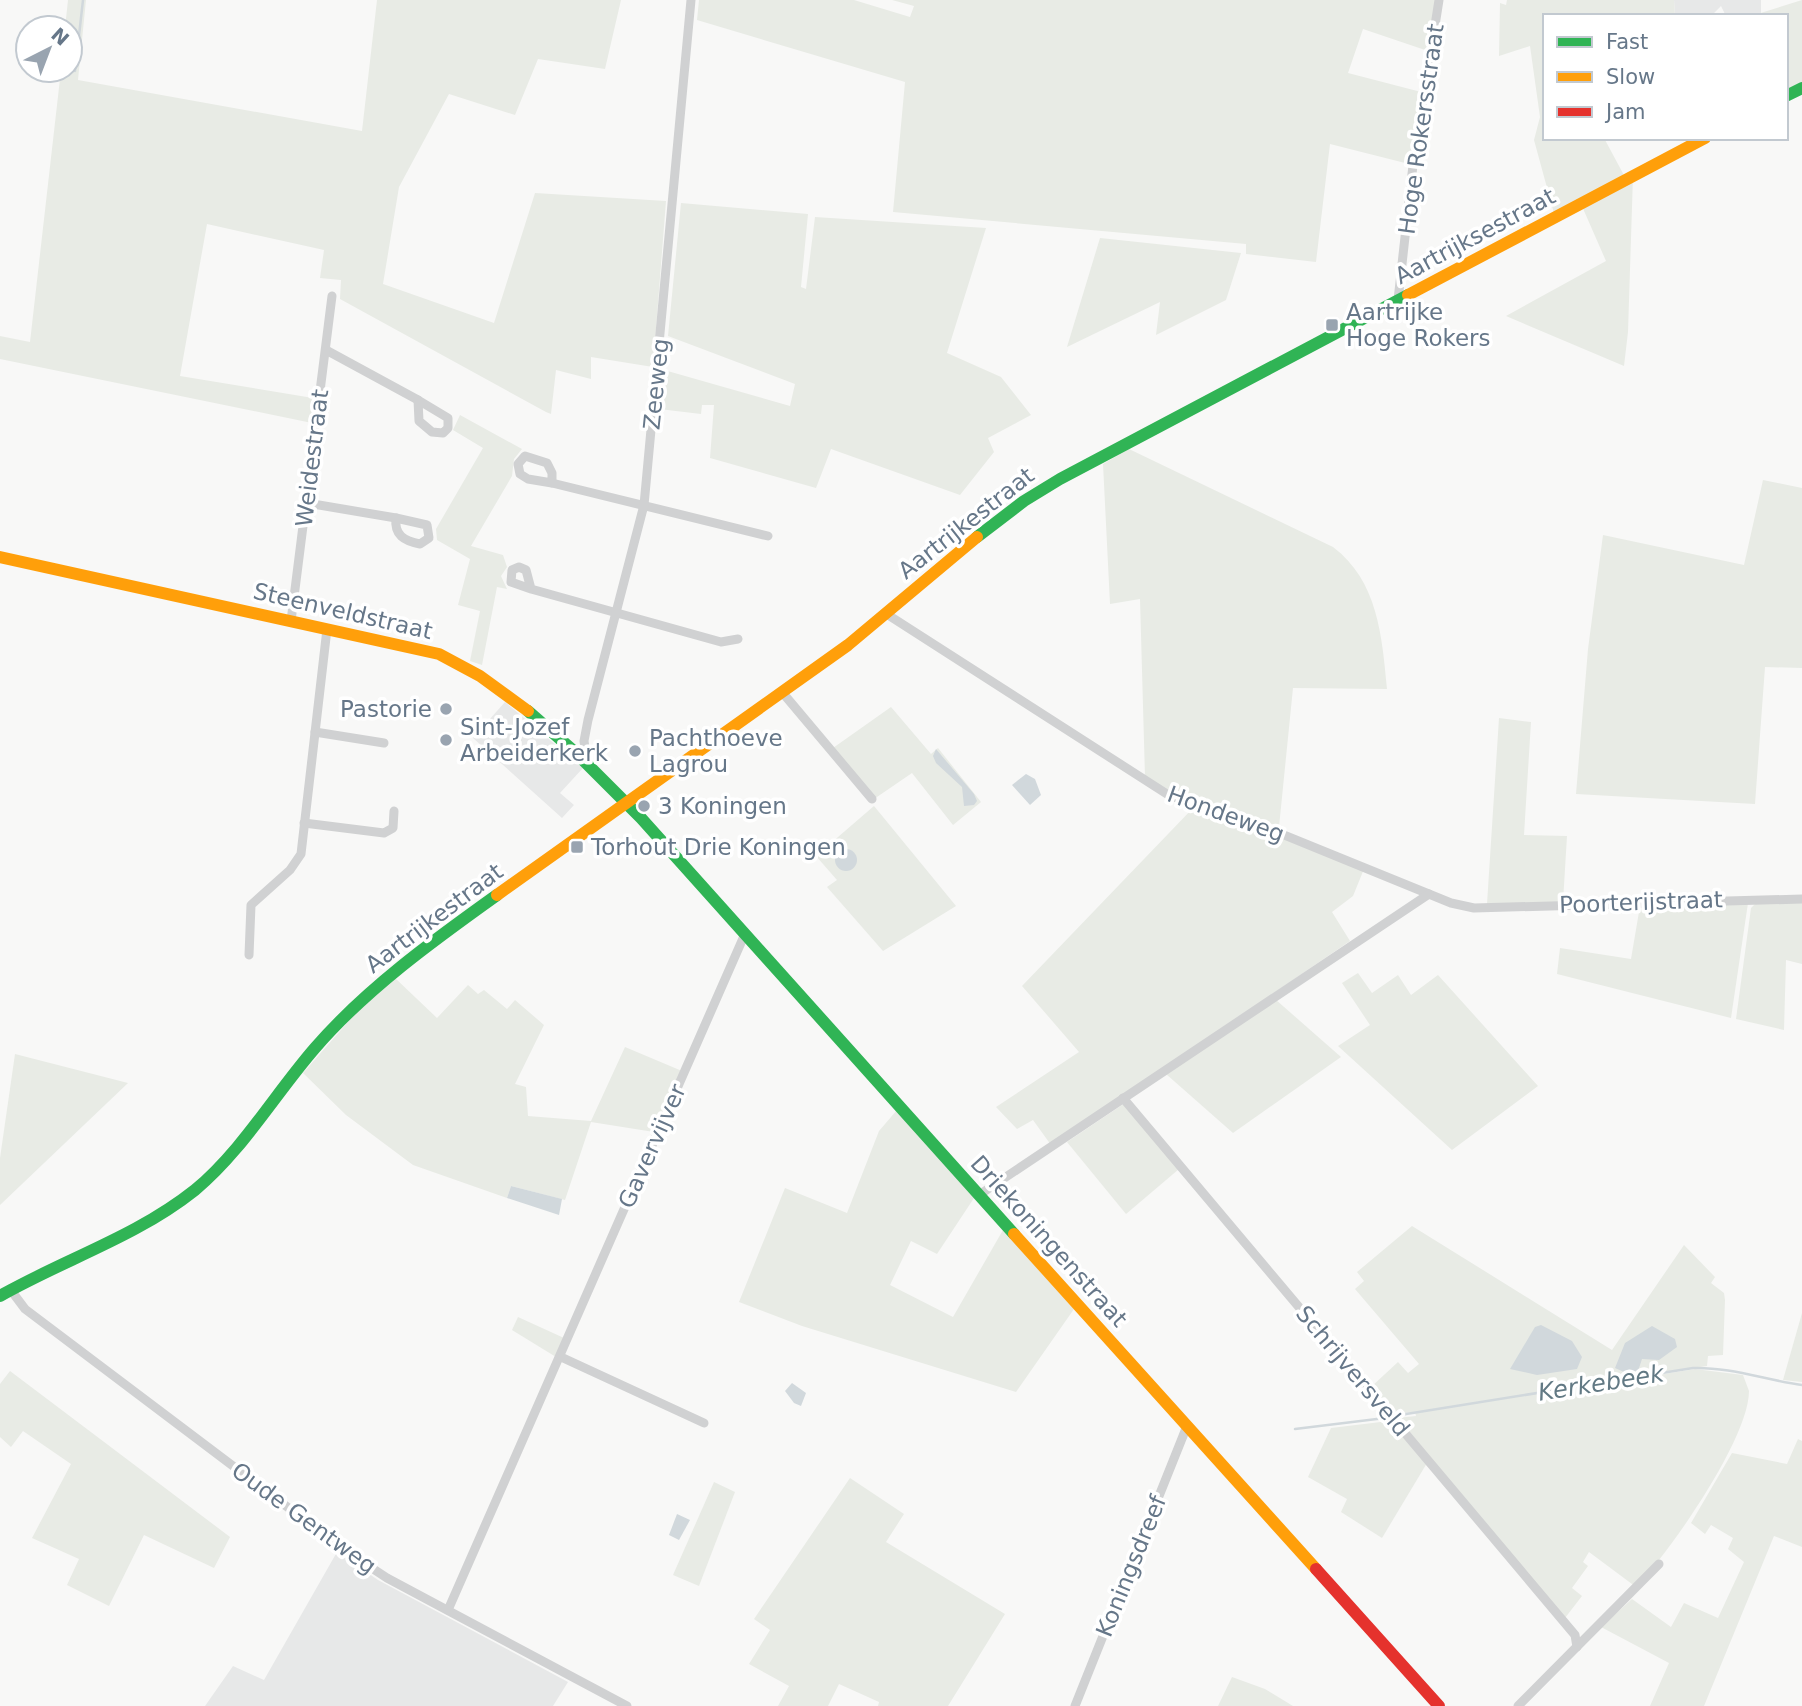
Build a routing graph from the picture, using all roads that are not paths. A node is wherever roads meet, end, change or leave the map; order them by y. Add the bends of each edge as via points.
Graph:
1 (691, 0) edge
2 (1439, 0) edge
3 (1701, 140) edge
4 (332, 296) dead end
5 (1398, 300) junction
6 (326, 350) junction
7 (1264, 371) joint
8 (418, 400) dead end
9 (552, 483) dead end
10 (307, 503) junction
11 (644, 505) junction
12 (396, 518) dead end
13 (768, 536) dead end
14 (0, 557) edge
15 (531, 589) dead end
16 (616, 612) junction
17 (885, 613) junction
18 (291, 621) junction
19 (327, 629) junction
20 (738, 639) dead end
21 (782, 692) junction
22 (315, 732) junction
23 (384, 743) dead end
24 (587, 762) junction
25 (872, 799) dead end
26 (629, 803) junction
27 (394, 811) dead end
28 (304, 823) junction
29 (1429, 894) junction
30 (1802, 899) edge
31 (1480, 908) joint
32 (744, 936) junction
33 (249, 955) dead end
34 (1123, 1098) junction
35 (979, 1195) junction
36 (5, 1293) edge
37 (561, 1357) junction
38 (704, 1423) dead end
39 (1187, 1426) junction
40 (1659, 1564) dead end
41 (448, 1610) junction
42 (1577, 1647) junction
43 (627, 1706) edge
44 (1074, 1706) edge
45 (1439, 1706) edge
46 (1518, 1706) edge

1 - 11 street, Zeeweg
2 - 5 street, Hoge Rokersstraat
3 - 5 street, Aartrijksestraat
4 - 6 street, Weidestraat
5 - 7 street, Aartrijksestraat
6 - 8 street
6 - 10 street, Weidestraat
7 - 17 street, Aartrijkestraat via 1024,501
9 - 11 street
10 - 12 street
10 - 18 street, Weidestraat
11 - 13 street
11 - 16 street, Zeeweg
14 - 18 street, Steenveldstraat
15 - 16 street
16 - 20 street via 721,642
16 - 24 street, Zeeweg via 584,741
17 - 21 street, Aartrijkestraat
17 - 29 street, Hondeweg via 1170,796 1235,815
18 - 19 street, Steenveldstraat
19 - 22 street
19 - 24 street, Steenveldstraat via 439,654 459,663 515,701
21 - 25 street
21 - 26 street, Aartrijkestraat
22 - 23 street
22 - 28 street
24 - 26 street, Steenveldstraat
26 - 32 street, Driekoningenstraat
26 - 36 street, Aartrijkestraat via 387,977 316,1046 234,1149 189,1195 160,1217
27 - 28 street via 393,828 384,833
28 - 33 street via 296,862 251,905
29 - 31 street, Hondeweg
29 - 34 street
30 - 31 street, Poorterijstraat
32 - 35 street, Driekoningenstraat
32 - 37 street, Gavervijver
34 - 35 street
34 - 42 street, Schrijversveld via 1575,1635
35 - 39 street, Driekoningenstraat
36 - 41 street, Oude Gentweg via 343,1549
37 - 38 street
37 - 41 street, Gavervijver
39 - 44 street, Koningsdreef
39 - 45 street, Driekoningenstraat
40 - 42 street
41 - 43 street, Oude Gentweg
42 - 46 street

